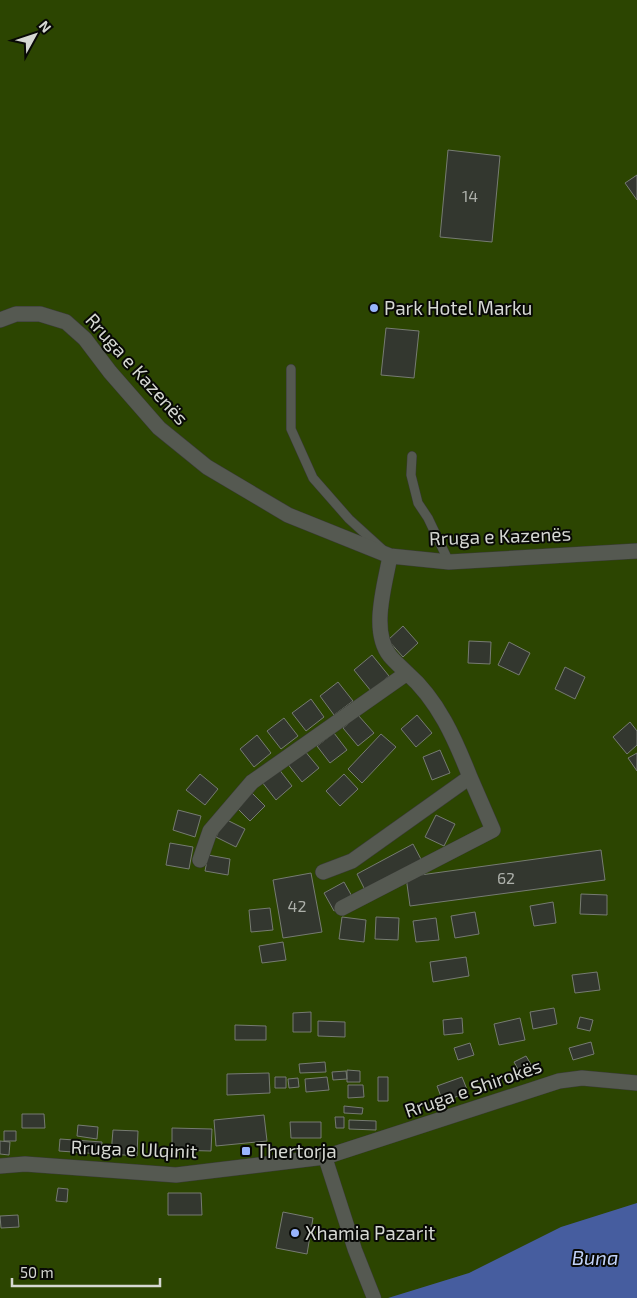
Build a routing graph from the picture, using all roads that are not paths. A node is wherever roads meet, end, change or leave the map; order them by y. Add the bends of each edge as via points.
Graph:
1 (0, 320) edge
2 (291, 369) dead end
3 (412, 456) dead end
4 (637, 551) edge
5 (390, 556) junction
6 (449, 562) junction
7 (407, 673) junction
8 (470, 777) junction
9 (200, 860) dead end
10 (323, 872) dead end
11 (342, 908) dead end
12 (637, 1083) edge
13 (325, 1157) junction
14 (0, 1166) edge
15 (374, 1298) edge

1 - 5 street, Rruga e Kazenës via 16,314 40,314 66,322 85,339 159,428 207,467 288,515
2 - 5 lane via 291,428 313,478 349,519
3 - 6 lane via 411,475 418,503
4 - 6 street, Rruga e Kazenës
5 - 6 street, Rruga e Kazenës
5 - 7 street via 379,624 389,656
7 - 8 street via 445,720
7 - 9 street via 252,782 210,832
8 - 10 street via 352,861
8 - 11 street via 493,830
12 - 13 street, Rruga e Shirokës via 582,1078 559,1080
13 - 14 street, Rruga e Ulqinit via 176,1175 25,1164
13 - 15 street

